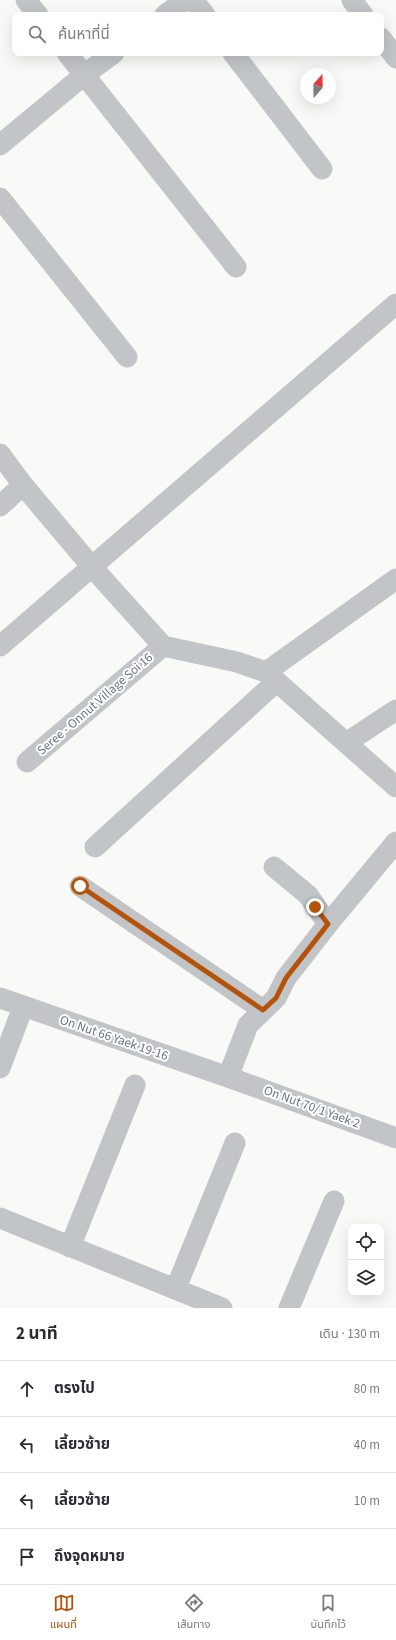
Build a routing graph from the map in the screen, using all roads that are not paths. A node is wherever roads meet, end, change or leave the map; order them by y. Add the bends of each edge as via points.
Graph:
1 (26, 0) edge
2 (185, 0) edge
3 (193, 0) edge
4 (352, 0) edge
5 (36, 12) edge
6 (169, 12) edge
7 (202, 12) edge
8 (361, 12) edge
9 (384, 42) edge
10 (69, 56) edge
11 (110, 56) edge
12 (236, 56) edge
13 (396, 58) edge
14 (84, 75) junction
15 (0, 145) edge
16 (322, 169) dead end
17 (0, 198) edge
18 (236, 267) dead end
19 (396, 304) edge
20 (127, 357) dead end
21 (0, 454) edge
22 (23, 485) junction
23 (0, 506) edge
24 (92, 567) junction
25 (396, 579) edge
26 (0, 646) edge
27 (163, 646) junction
28 (271, 677) junction
29 (396, 710) edge
30 (346, 743) junction
31 (27, 762) dead end
32 (396, 787) edge
33 (396, 842) edge
34 (95, 848) dead end
35 (274, 867) dead end
36 (80, 886) dead end
37 (328, 924) junction
38 (0, 998) edge
39 (23, 1007) junction
40 (263, 1010) junction
41 (0, 1068) edge
42 (228, 1077) junction
43 (135, 1085) dead end
44 (396, 1138) edge
45 (235, 1143) dead end
46 (334, 1201) dead end
47 (0, 1218) edge
48 (70, 1247) junction
49 (176, 1288) junction
50 (222, 1308) edge
51 (289, 1308) edge

1 - 5 street
2 - 6 street
3 - 7 street
4 - 8 street
9 - 13 street
10 - 14 street
11 - 14 street
12 - 16 street
14 - 15 street
14 - 18 street
17 - 20 street
19 - 24 street
21 - 22 street
22 - 23 street
22 - 24 street
24 - 26 street
24 - 27 street
25 - 28 street
27 - 28 street via 237,662
27 - 31 street, Seree - Onnut Village Soi 16
28 - 30 street
28 - 34 street
29 - 30 street
30 - 32 street
33 - 37 street
35 - 37 street via 308,895
36 - 40 street
37 - 40 street via 286,978 276,998
38 - 39 street, On Nut 66 Yaek 19-16
39 - 41 street
39 - 42 street, On Nut 66 Yaek 19-16
40 - 42 street via 248,1025
42 - 44 street, On Nut 70/1 Yaek 2
43 - 48 street
45 - 49 street
46 - 51 street
47 - 48 street
48 - 49 street
49 - 50 street

